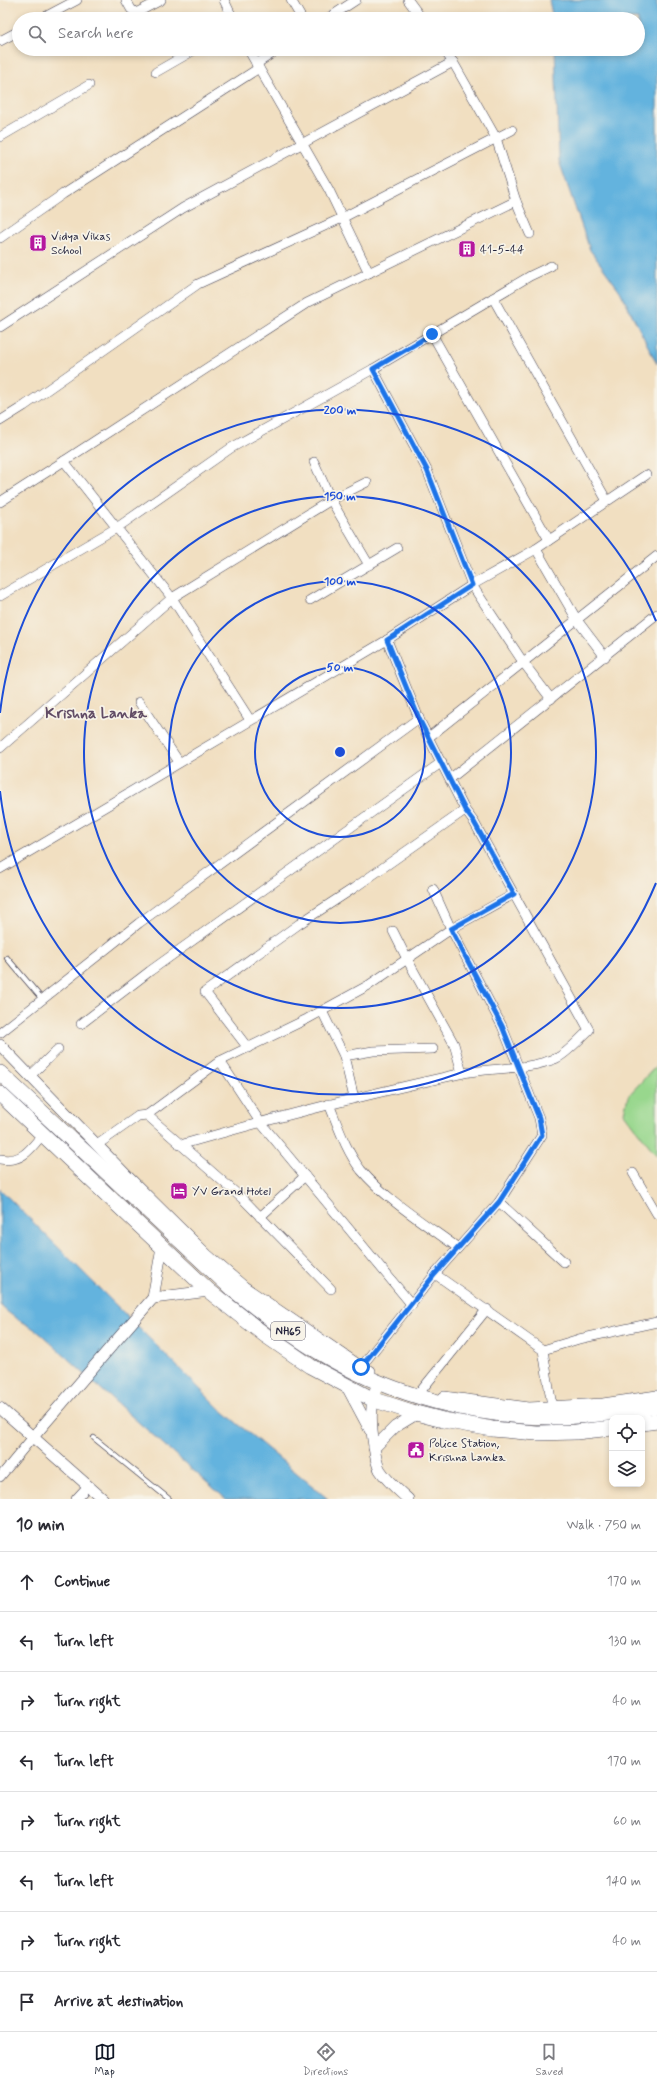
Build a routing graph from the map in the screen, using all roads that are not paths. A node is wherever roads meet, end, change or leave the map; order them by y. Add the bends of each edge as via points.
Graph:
1 (77, 0) edge
2 (126, 0) edge
3 (161, 0) edge
4 (224, 0) edge
5 (291, 0) edge
6 (356, 0) edge
7 (408, 0) edge
8 (54, 12) edge
9 (135, 12) edge
10 (138, 12) edge
11 (230, 12) edge
12 (298, 12) edge
13 (338, 12) edge
14 (417, 12) edge
15 (12, 35) edge
16 (0, 41) edge
17 (184, 56) edge
18 (252, 56) edge
19 (270, 56) edge
20 (448, 56) edge
21 (453, 62) junction
22 (258, 66) junction
23 (156, 72) dead end
24 (89, 85) dead end
25 (512, 130) dead end
26 (0, 137) edge
27 (496, 138) junction
28 (302, 143) junction
29 (516, 201) junction
30 (342, 218) junction
31 (530, 234) dead end
32 (0, 238) edge
33 (551, 266) dead end
34 (369, 272) junction
35 (493, 298) junction
36 (0, 327) edge
37 (432, 334) junction
38 (373, 369) junction
39 (0, 420) edge
40 (64, 461) junction
41 (314, 462) dead end
42 (646, 475) dead end
43 (367, 482) dead end
44 (331, 500) junction
45 (607, 501) junction
46 (0, 502) edge
47 (118, 527) junction
48 (549, 540) junction
49 (397, 548) dead end
50 (536, 549) junction
51 (657, 556) edge
52 (369, 564) junction
53 (472, 585) junction
54 (0, 596) edge
55 (172, 598) junction
56 (310, 600) dead end
57 (657, 614) edge
58 (577, 620) junction
59 (387, 640) junction
60 (605, 657) junction
61 (523, 662) junction
62 (551, 699) junction
63 (139, 702) dead end
64 (420, 718) junction
65 (250, 720) junction
66 (429, 737) junction
67 (0, 748) edge
68 (179, 762) junction
69 (442, 762) junction
70 (451, 778) junction
71 (465, 810) junction
72 (0, 869) edge
73 (432, 888) dead end
74 (514, 894) junction
75 (451, 929) junction
76 (393, 931) dead end
77 (7, 958) dead end
78 (407, 959) junction
79 (42, 999) junction
80 (322, 1011) junction
81 (81, 1024) dead end
82 (0, 1032) edge
83 (0, 1045) edge
84 (248, 1048) junction
85 (58, 1049) dead end
86 (433, 1049) dead end
87 (344, 1056) junction
88 (220, 1061) junction
89 (518, 1068) junction
90 (0, 1073) edge
91 (462, 1073) junction
92 (30, 1076) junction
93 (0, 1094) edge
94 (354, 1098) junction
95 (329, 1104) junction
96 (146, 1115) junction
97 (260, 1122) junction
98 (42, 1135) junction
99 (97, 1145) junction
100 (180, 1145) junction
101 (0, 1159) edge
102 (633, 1173) dead end
103 (305, 1176) junction
104 (499, 1202) junction
105 (657, 1214) edge
106 (260, 1217) junction
107 (162, 1247) junction
108 (458, 1248) junction
109 (564, 1262) dead end
110 (435, 1274) junction
111 (331, 1289) dead end
112 (209, 1291) junction
113 (152, 1298) junction
114 (412, 1305) junction
115 (487, 1309) junction
116 (657, 1322) edge
117 (543, 1350) junction
118 (361, 1367) junction
119 (378, 1382) junction
120 (346, 1385) junction
121 (420, 1392) junction
122 (657, 1396) edge
123 (372, 1399) junction
124 (657, 1406) edge
125 (555, 1407) junction
126 (0, 1408) edge
127 (418, 1413) junction
128 (657, 1421) edge
129 (645, 1423) edge
130 (609, 1428) edge
131 (372, 1434) junction
132 (33, 1437) junction
133 (94, 1438) dead end
134 (374, 1448) junction
135 (0, 1477) edge
136 (88, 1486) junction
137 (76, 1499) edge
138 (103, 1499) edge
139 (169, 1499) edge
140 (408, 1499) edge

1 - 8 street
2 - 9 street
3 - 10 street
4 - 11 street
5 - 12 street
6 - 13 street
7 - 14 street
15 - 16 street
17 - 23 street
18 - 22 street
19 - 22 street
20 - 21 street
21 - 27 street
21 - 28 street
22 - 28 street
22 - 32 street
24 - 26 street
25 - 27 street
27 - 29 street
27 - 30 street
28 - 30 street
28 - 36 street via 183,208
29 - 31 street
29 - 34 street
30 - 34 street
30 - 39 street via 198,284 24,406
33 - 35 street
34 - 40 street via 307,303
35 - 37 street
35 - 45 street
37 - 38 street
37 - 48 street
38 - 47 street via 231,448
38 - 53 street via 427,470
40 - 46 street
40 - 47 street
41 - 44 street
42 - 45 street
43 - 44 street
44 - 52 street
44 - 55 street
45 - 48 street
47 - 54 street
47 - 55 street
48 - 50 street
49 - 52 street
50 - 53 street
50 - 58 street
51 - 58 street
52 - 56 street
53 - 59 street
53 - 61 street
55 - 65 street
55 - 67 street
57 - 60 street
58 - 60 street
58 - 61 street
59 - 64 street
59 - 65 street
60 - 62 street
61 - 62 street
61 - 66 street
62 - 70 street
63 - 68 street
64 - 66 street
64 - 79 street via 145,919
65 - 68 street
66 - 69 street
68 - 72 street
69 - 70 street
69 - 81 street via 150,971
70 - 71 street
71 - 74 street
71 - 84 street via 205,992
73 - 75 street
74 - 75 street
74 - 89 street via 589,1030 558,1058
75 - 78 street
75 - 89 street via 502,1026
76 - 78 street
77 - 79 lane
78 - 80 street via 369,985
78 - 91 street via 454,1044
79 - 82 street
80 - 84 street
80 - 87 street
83 - 92 street
84 - 88 street
85 - 92 street
86 - 87 street via 373,1051
87 - 94 street
88 - 96 street
88 - 97 street
89 - 91 street
89 - 104 street via 539,1118 542,1135
90 - 119 highway, NH65 via 230,1287 262,1313 330,1359
91 - 94 street
92 - 99 street
93 - 98 highway, NH65
94 - 95 street
95 - 97 street
95 - 108 street via 350,1152 361,1169 379,1188
96 - 99 street via 138,1116
96 - 100 street
97 - 100 street
97 - 103 street
98 - 101 street via 25,1155 10,1160
98 - 107 highway, NH65
99 - 118 street via 207,1255 244,1287
100 - 106 street
102 - 105 street
103 - 106 street
103 - 114 street
104 - 108 street
104 - 109 street
106 - 111 street
107 - 112 highway, NH65
107 - 113 street
108 - 110 street
110 - 114 street
110 - 115 street
112 - 113 street
112 - 120 highway, NH65 via 264,1335 310,1366
113 - 132 street
114 - 118 street
115 - 117 street
115 - 121 street
116 - 117 street via 579,1339
117 - 125 street via 551,1400
118 - 121 street
119 - 123 street
119 - 124 highway, NH65 via 421,1398 509,1414 549,1417
120 - 123 highway, NH65
120 - 131 street
121 - 125 street via 529,1408
122 - 125 street via 604,1404
123 - 127 highway, NH65
123 - 131 street
126 - 132 street
127 - 130 highway, NH65 via 492,1429 536,1433
127 - 134 street via 395,1427
128 - 129 highway
131 - 134 street
132 - 135 street
132 - 136 street
133 - 139 lane
134 - 140 street via 379,1469
136 - 137 street
136 - 138 street

